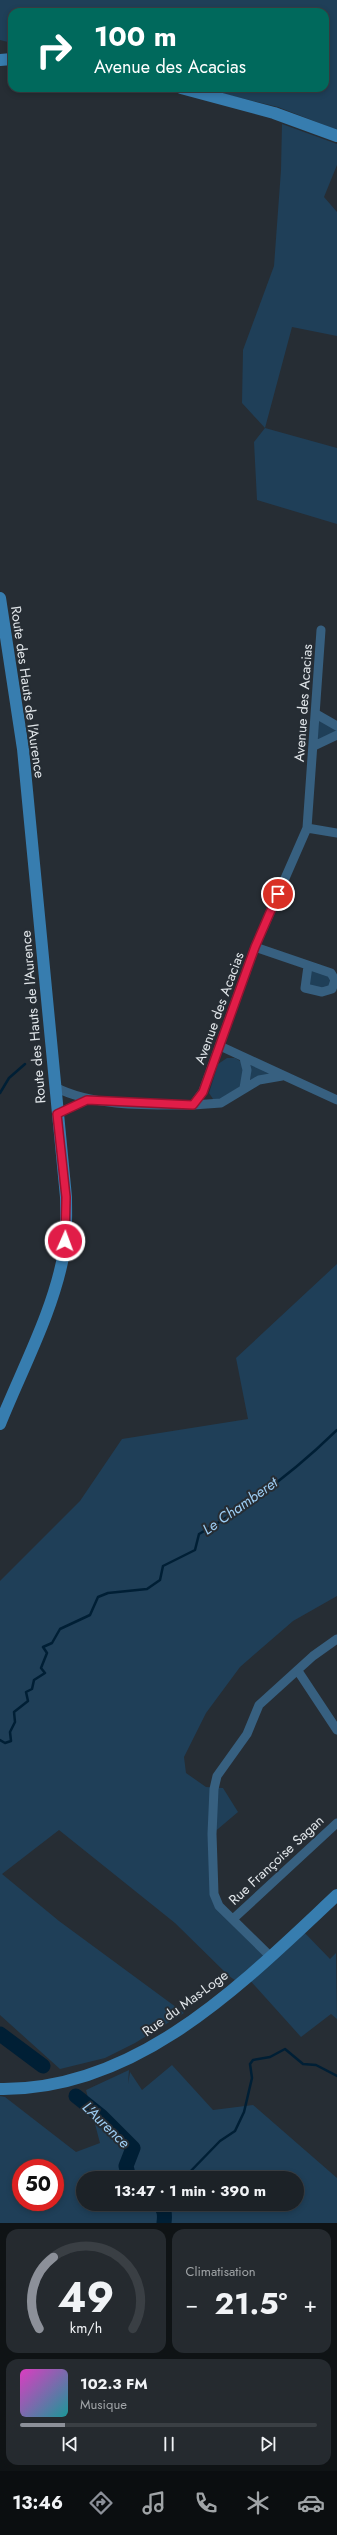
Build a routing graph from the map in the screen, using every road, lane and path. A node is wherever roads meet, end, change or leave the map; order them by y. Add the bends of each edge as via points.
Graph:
1 (195, 92) edge
2 (337, 136) edge
3 (0, 598) edge
4 (322, 630) dead end
5 (316, 714) junction
6 (337, 726) edge
7 (337, 736) edge
8 (314, 746) junction
9 (307, 828) junction
10 (337, 833) edge
11 (255, 947) junction
12 (308, 966) dead end
13 (220, 1046) junction
14 (244, 1058) junction
15 (282, 1076) junction
16 (55, 1087) junction
17 (244, 1088) junction
18 (87, 1100) junction
19 (337, 1100) edge
20 (193, 1105) junction
21 (57, 1114) junction
22 (0, 1424) edge
23 (337, 1639) edge
24 (298, 1671) junction
25 (337, 1730) edge
26 (337, 1823) edge
27 (337, 1895) edge
28 (233, 1918) junction
29 (271, 1957) junction
30 (0, 2089) edge

1 - 2 main road via 274,113
3 - 16 main road, Route des Hauts de l'Aurence via 23,749
4 - 5 street, Avenue des Acacias
5 - 6 street
5 - 8 street, Avenue des Acacias
7 - 8 street
8 - 9 street, Avenue des Acacias
9 - 10 street
9 - 11 street, Avenue des Acacias
11 - 12 street
11 - 13 street, Avenue des Acacias
13 - 14 street
13 - 20 street, Avenue des Acacias via 203,1092
14 - 15 street
14 - 17 street via 247,1070
15 - 17 street via 259,1080
15 - 19 street
16 - 18 street
16 - 21 main road, Route des Hauts de l'Aurence
17 - 20 street via 221,1103
18 - 20 street
18 - 21 street
21 - 22 main road, Route des Hauts de l'Aurence via 66,1197 65,1250 54,1291
23 - 24 street via 313,1656
24 - 25 street
24 - 28 street via 259,1705 248,1734 217,1776 212,1834 214,1894 219,1906
26 - 28 street, Rue Françoise Sagan
27 - 29 main road, Rue du Mas-Loge
28 - 29 street
29 - 30 main road, Rue du Mas-Loge via 179,2030 136,2056 74,2079 47,2085

